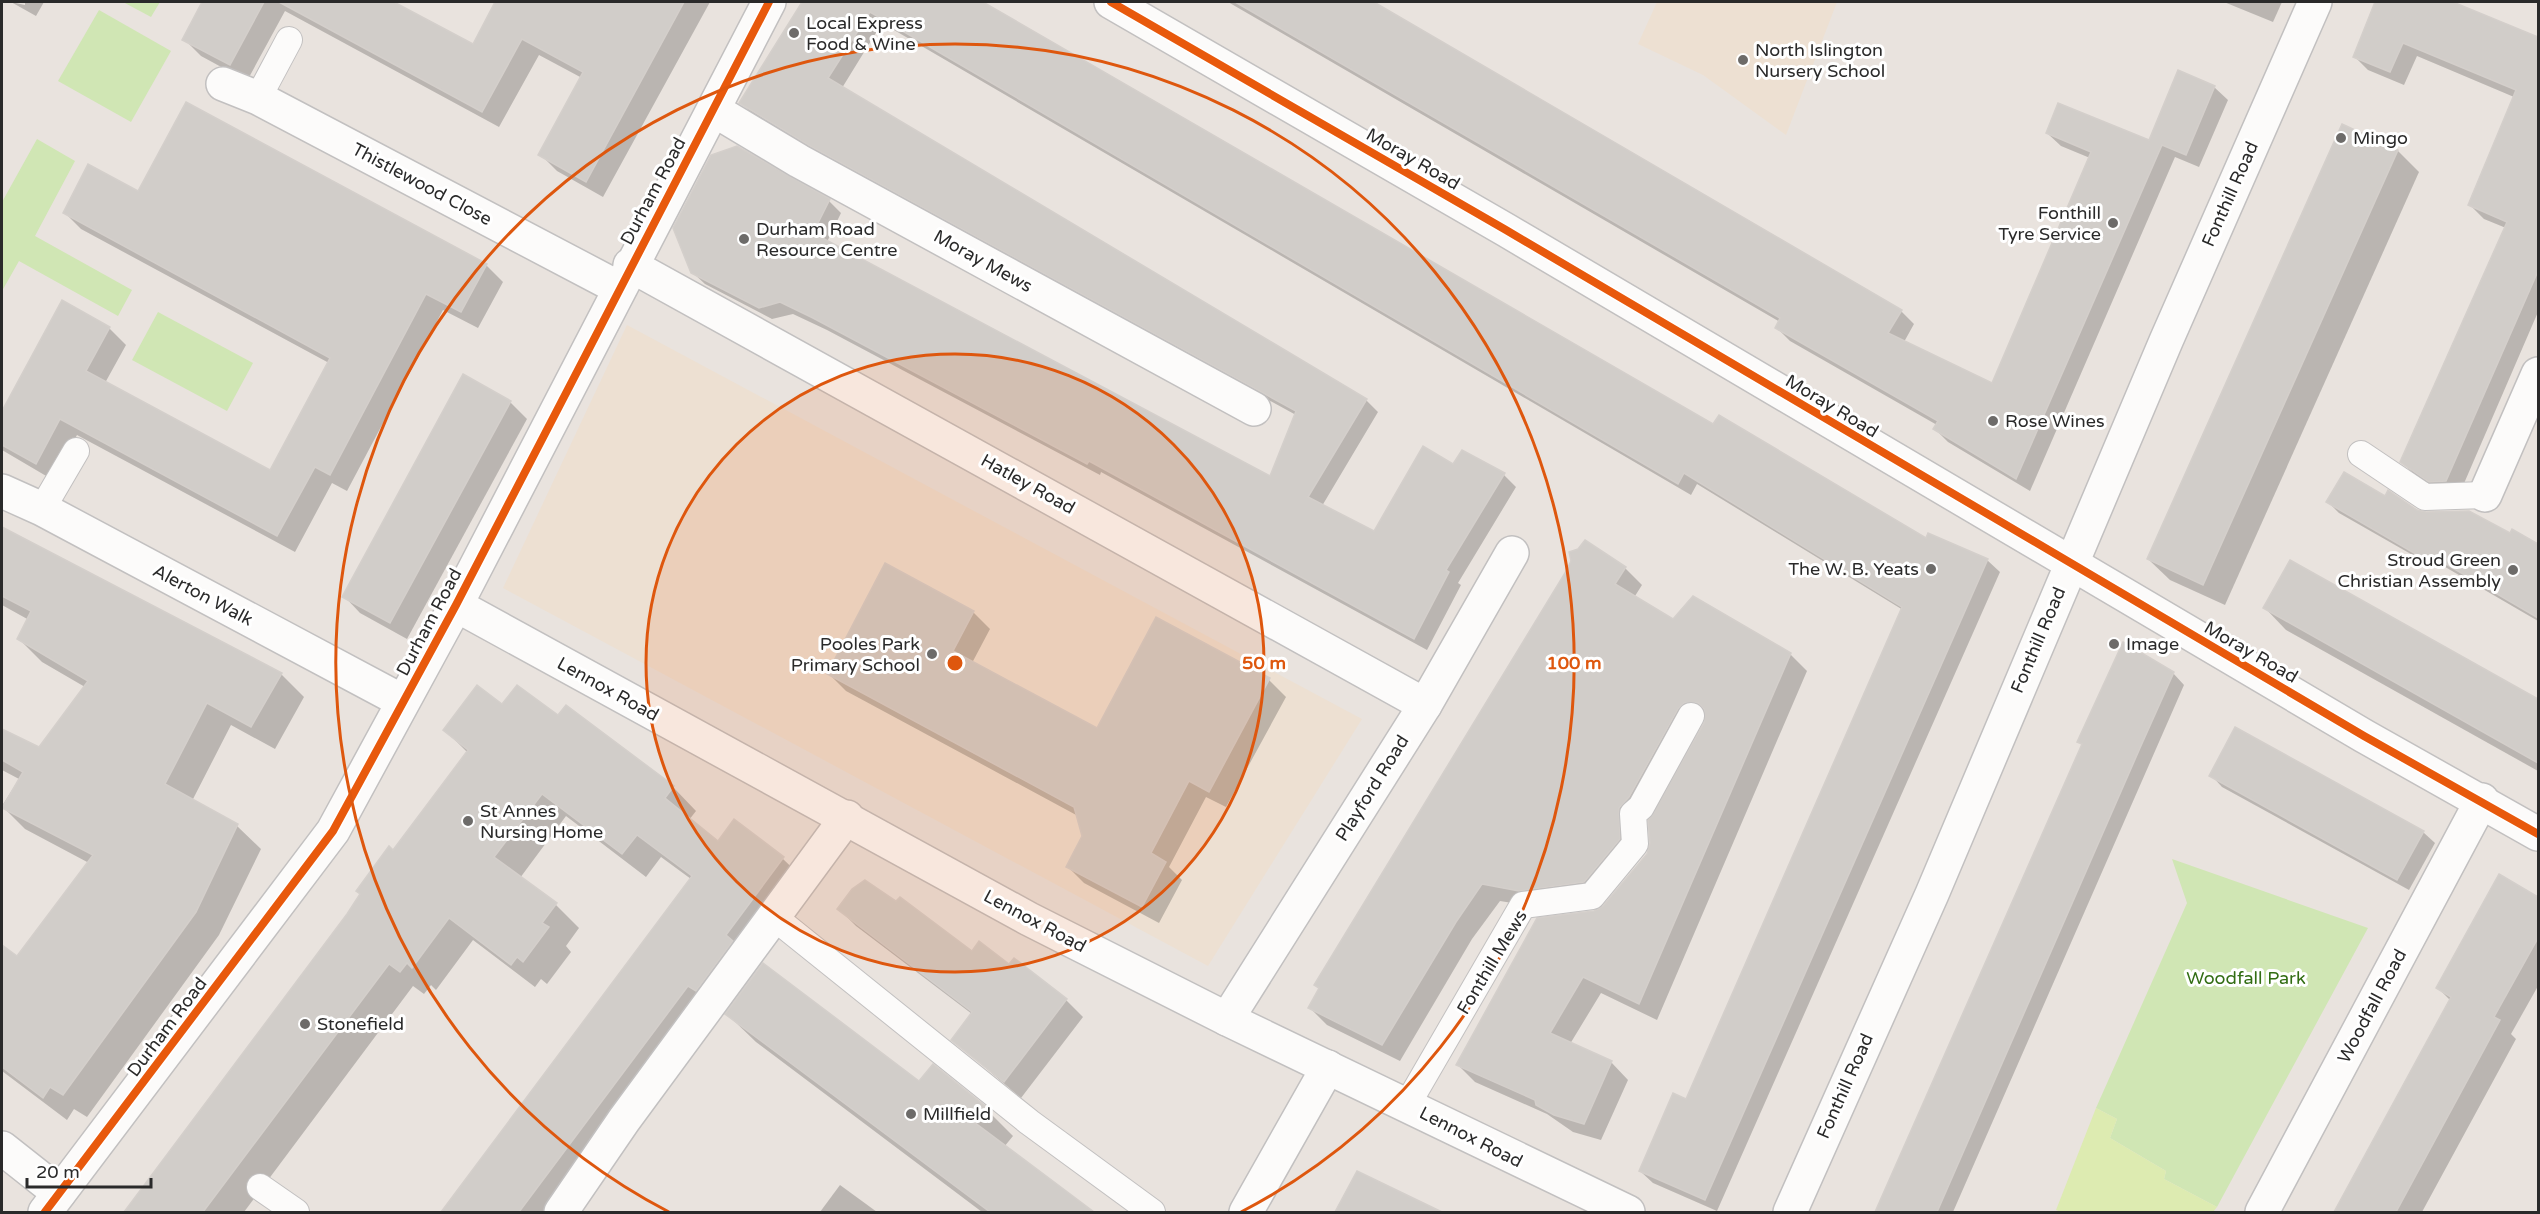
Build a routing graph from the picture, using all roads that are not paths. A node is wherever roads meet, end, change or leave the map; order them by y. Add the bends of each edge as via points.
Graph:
1 (769, 2) edge
2 (1111, 2) edge
3 (2315, 2) edge
4 (289, 40) dead end
5 (223, 84) dead end
6 (258, 98) junction
7 (714, 110) junction
8 (625, 277) junction
9 (2538, 374) edge
10 (1254, 409) dead end
11 (76, 451) dead end
12 (2361, 454) dead end
13 (2, 491) edge
14 (2486, 495) joint
15 (42, 509) junction
16 (1512, 553) dead end
17 (2071, 564) junction
18 (456, 605) junction
19 (402, 701) junction
20 (1425, 705) junction
21 (1691, 716) dead end
22 (2482, 801) junction
23 (847, 817) junction
24 (2538, 834) edge
25 (775, 918) junction
26 (1227, 1019) junction
27 (1328, 1066) junction
28 (1407, 1105) junction
29 (2, 1148) edge
30 (260, 1187) dead end
31 (52, 1203) edge
32 (296, 1212) edge
33 (561, 1212) edge
34 (1152, 1212) edge
35 (1246, 1212) edge
36 (1628, 1212) edge
37 (1790, 1212) edge
38 (2262, 1212) edge

1 - 7 street, Durham Road
2 - 17 street, Moray Road
3 - 17 street, Fonthill Road
4 - 6 lane
5 - 6 street, Thistlewood Close
6 - 8 street, Thistlewood Close
7 - 8 street, Durham Road
7 - 10 street, Moray Mews via 799,161
8 - 18 street, Durham Road
8 - 20 street, Hatley Road
9 - 14 street
11 - 15 lane
12 - 14 lane via 2425,497
13 - 15 street, Alerton Walk
15 - 19 street, Alerton Walk
16 - 20 street, Playford Road
17 - 22 street, Moray Road
17 - 37 street, Fonthill Road via 1932,894
18 - 19 street, Durham Road
18 - 23 street, Lennox Road
19 - 31 street, Durham Road via 333,831
20 - 26 street, Playford Road
21 - 28 lane, Fonthill Mews via 1641,807 1633,814 1635,844 1592,896 1523,905
22 - 24 street, Moray Road
22 - 38 street, Woodfall Road
23 - 25 street
23 - 26 street, Lennox Road via 1029,919
25 - 33 street via 624,1120
25 - 34 lane via 1029,1122
26 - 27 street, Lennox Road
27 - 28 street, Lennox Road
27 - 35 street
28 - 36 street, Lennox Road
29 - 31 street
30 - 32 lane

